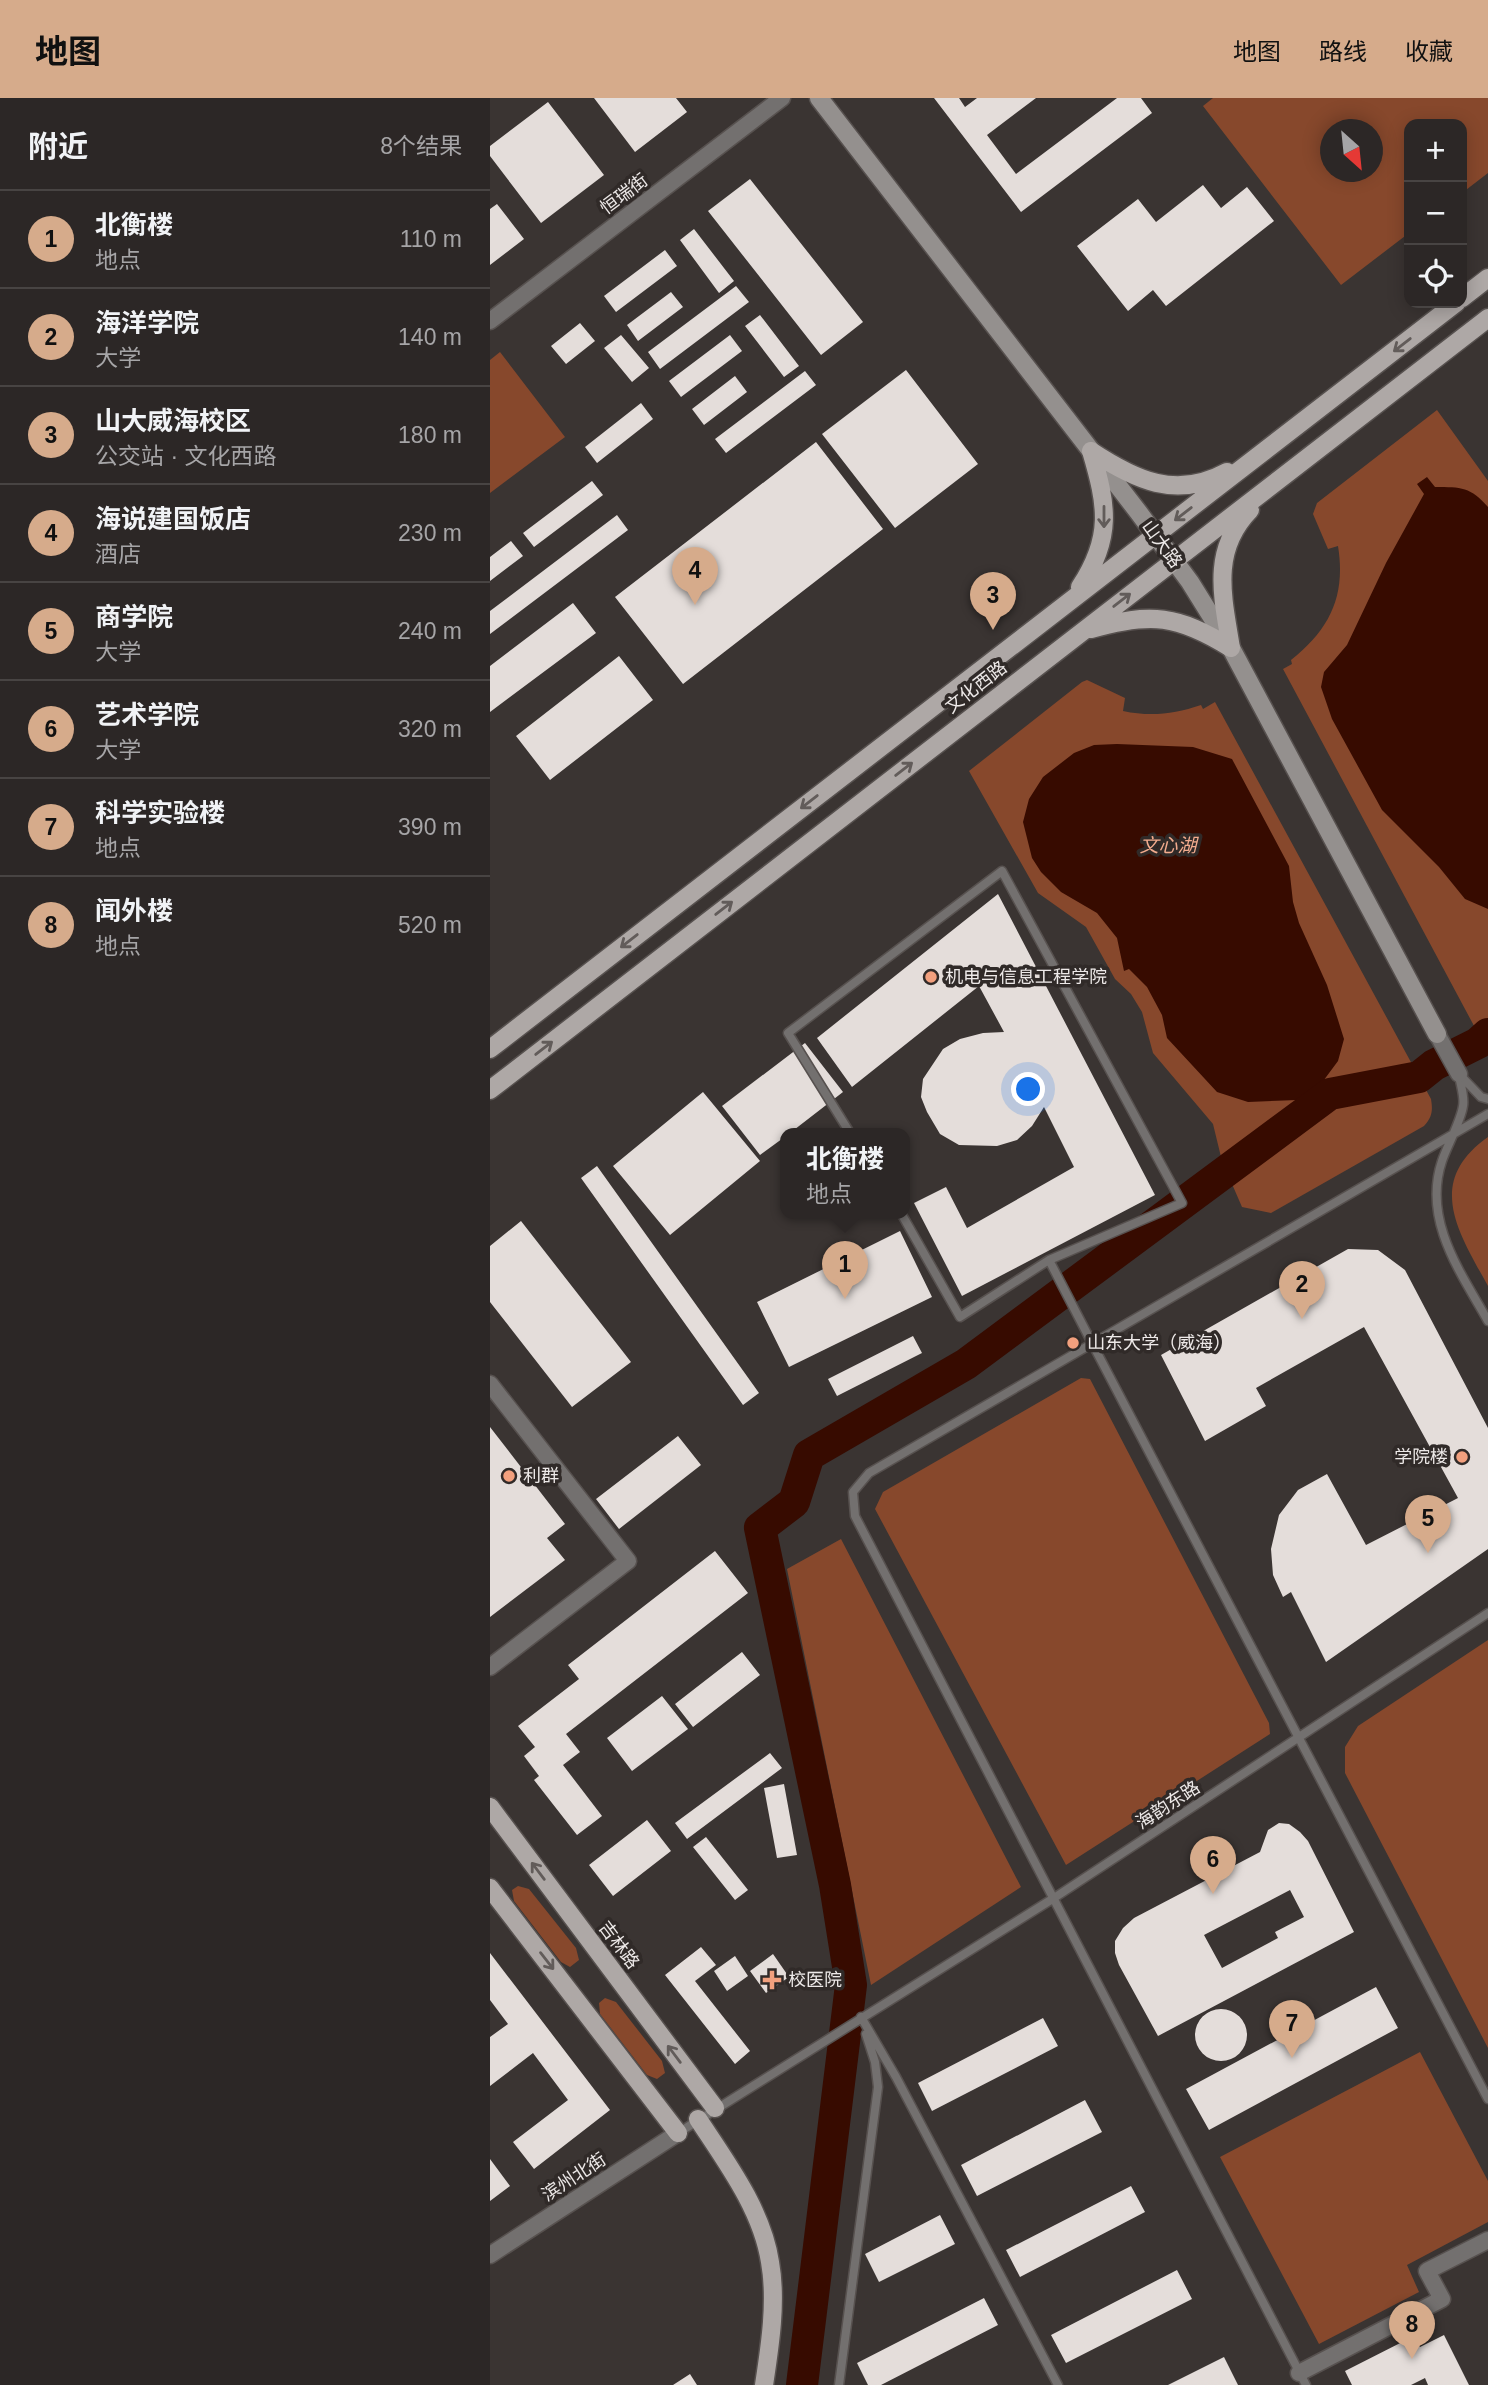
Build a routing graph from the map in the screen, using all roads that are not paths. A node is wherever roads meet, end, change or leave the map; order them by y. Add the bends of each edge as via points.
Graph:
1 (782, 98) edge
2 (819, 98) edge
3 (1488, 278) edge
4 (1467, 294) edge
5 (1450, 308) edge
6 (1488, 318) edge
7 (490, 321) edge
8 (1266, 450) junction
9 (1091, 451) junction
10 (1280, 478) junction
11 (1156, 535) junction
12 (1174, 560) junction
13 (1057, 611) junction
14 (1081, 632) junction
15 (1231, 648) junction
16 (1437, 1034) joint
17 (490, 1049) edge
18 (1459, 1074) junction
19 (490, 1090) edge
20 (1488, 1099) edge
21 (1486, 1116) edge
22 (847, 1128) edge
23 (1452, 1134) junction
24 (1441, 1164) junction
25 (904, 1219) edge
26 (1049, 1260) junction
27 (1488, 1321) edge
28 (1093, 1346) junction
29 (490, 1384) edge
30 (1488, 1614) edge
31 (490, 1667) edge
32 (1298, 1737) junction
33 (490, 1807) edge
34 (490, 1888) edge
35 (1055, 1898) junction
36 (862, 2017) junction
37 (1488, 2099) edge
38 (715, 2108) junction
39 (698, 2119) junction
40 (678, 2133) junction
41 (1488, 2240) edge
42 (490, 2255) edge
43 (1302, 2379) edge
44 (764, 2385) edge
45 (839, 2385) edge
46 (1058, 2385) edge

1 - 7 street, 恒瑞街
2 - 9 main road, 山大路
3 - 4 main road
5 -> 8 main road, 文化西路
6 - 10 main road, 文化西路
8 - 9 main road via 1222,474 1180,486 1132,476
8 -> 11 main road, 文化西路
9 - 11 main road, 山大路
9 -> 13 main road via 1104,503 1103,536 1093,567
10 - 12 main road, 文化西路
10 - 15 main road via 1241,518 1227,542 1222,577
11 - 12 main road, 山大路
11 - 13 main road, 文化西路
14 -> 12 main road, 文化西路
12 - 15 main road, 山大路
13 -> 17 main road, 文化西路
14 - 15 main road via 1147,617 1180,621
19 -> 14 main road, 文化西路
15 - 16 main road, 山大路
16 - 18 street
18 - 20 lane
18 - 23 lane via 1464,1106
21 - 23 lane
21 - 24 lane via 1460,1134
22 - 26 lane via 788,1033 1002,871 1182,1203
23 - 24 lane
23 - 28 lane
24 - 27 lane via 1437,1208 1446,1245
25 - 26 lane via 960,1317
26 - 28 lane
28 - 32 lane
28 - 35 lane via 869,1473 853,1492 855,1516
29 - 31 street via 628,1561
30 - 32 lane, 海韵东路
32 - 35 lane, 海韵东路
32 - 37 lane
38 -> 33 main road, 吉林路
34 -> 40 main road
35 - 36 lane, 海韵东路
35 - 43 lane
36 - 38 lane, 海韵东路
36 - 45 lane via 878,2087
36 - 46 lane
38 - 39 lane, 海韵东路
39 - 40 lane, 海韵东路
39 - 44 main road via 754,2209 771,2262 772,2330
40 - 42 street, 滨州北街
41 - 43 street via 1427,2272 1442,2300

